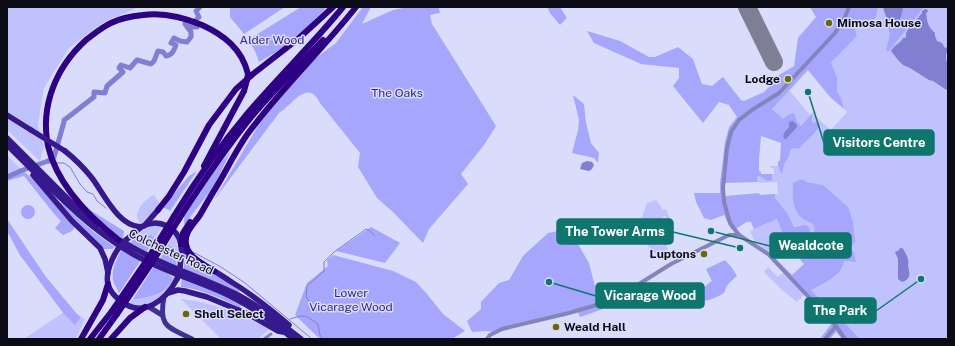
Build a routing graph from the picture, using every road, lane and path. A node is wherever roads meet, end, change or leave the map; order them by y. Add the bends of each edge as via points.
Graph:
1 (333, 7) edge
2 (343, 7) edge
3 (351, 7) edge
4 (356, 7) edge
5 (849, 7) edge
6 (292, 73) junction
7 (7, 115) edge
8 (250, 131) junction
9 (7, 138) edge
10 (7, 145) edge
11 (27, 164) junction
12 (33, 170) junction
13 (203, 172) junction
14 (203, 208) junction
15 (158, 210) joint
16 (177, 217) junction
17 (733, 226) junction
18 (142, 227) junction
19 (731, 234) junction
20 (739, 235) junction
21 (123, 240) junction
22 (181, 245) junction
23 (214, 271) junction
24 (108, 274) junction
25 (108, 284) junction
26 (166, 295) junction
27 (147, 307) junction
28 (114, 313) junction
29 (162, 316) junction
30 (836, 326) junction
31 (286, 333) junction
32 (271, 334) dead end
33 (81, 339) edge
34 (90, 339) edge
35 (99, 339) edge
36 (111, 339) edge
37 (192, 339) edge
38 (264, 339) edge
39 (293, 339) edge
40 (301, 339) edge
41 (306, 339) edge
42 (487, 339) edge
43 (825, 339) edge
44 (845, 339) edge

1 - 15 highway via 236,89 209,125 184,172
2 - 13 highway via 247,113
3 - 6 highway
4 - 8 highway via 284,88
5 - 17 street via 846,17 835,33 784,88 739,120 731,132 723,188 724,202
6 - 8 highway
6 - 16 highway via 229,145
7 - 18 highway, bridge via 65,151 88,174 115,212 132,226
8 - 14 highway
9 - 11 highway, Colchester Road
10 - 11 highway
11 - 12 highway, Colchester Road
12 - 21 highway, Colchester Road via 99,227
12 - 24 highway via 72,221 100,248
12 - 31 highway, Colchester Road via 78,215 113,242 142,259 232,297
13 - 16 highway
13 - 21 highway, bridge via 204,164 247,80 246,65 232,45 210,29 192,21 180,17 144,14 111,23 79,46 66,61 50,95 46,124 48,146 62,179 83,207 101,225
14 - 22 highway via 184,230
14 - 23 highway via 187,233 186,246 193,258
15 - 18 highway
16 - 28 highway, bridge
17 - 19 street
17 - 20 street
18 - 21 highway
18 - 22 highway via 151,223 168,226 176,233
19 - 20 street
19 - 42 street via 671,264 610,301 502,329
20 - 30 street via 768,254
21 - 24 highway, bridge
21 - 40 highway, Colchester Road via 158,261 238,295
22 - 23 highway via 192,260
22 - 26 highway, bridge via 177,279
23 - 41 highway via 255,298
24 - 25 highway
25 - 27 highway via 114,294 128,306
25 - 33 highway via 105,296
26 - 27 highway
26 - 29 main road
26 - 31 highway via 178,290 207,297
27 - 29 main road
27 - 36 highway via 130,318
28 - 34 highway
28 - 35 highway
29 - 37 main road via 169,326
30 - 43 street
30 - 44 street
31 - 39 highway
32 - 38 street

